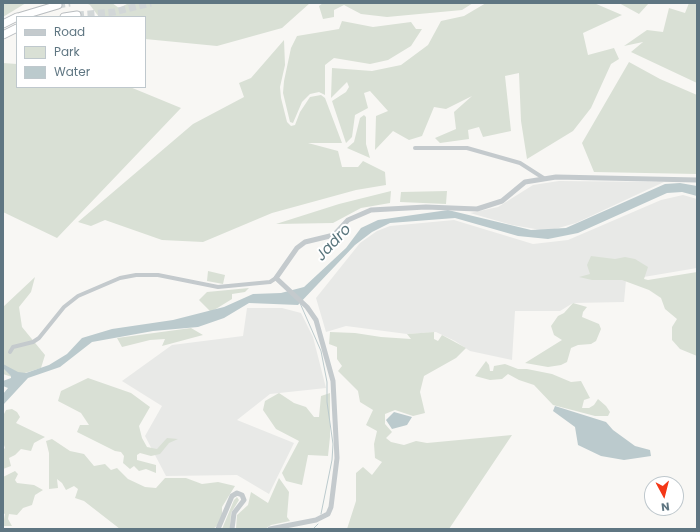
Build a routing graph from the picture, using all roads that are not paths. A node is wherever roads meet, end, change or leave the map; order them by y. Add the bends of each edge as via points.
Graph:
1 (58, 5) dead end
2 (78, 15) dead end
3 (20, 16) edge
4 (71, 16) edge
5 (16, 18) edge
6 (3, 24) edge
7 (16, 28) edge
8 (3, 35) edge
9 (415, 148) dead end
10 (546, 179) junction
11 (697, 180) edge
12 (276, 278) junction
13 (10, 352) dead end
14 (218, 529) edge
15 (232, 529) edge
16 (270, 529) edge

1 - 3 highway
2 - 4 highway
5 - 6 highway
7 - 8 highway
9 - 10 street via 467,148 520,163
10 - 11 street via 586,176
10 - 12 street via 525,182 502,201 477,209 426,207 371,210 348,220 334,235 305,242 297,248
12 - 13 street via 270,282 218,287 158,275 120,278 78,296 64,307 39,338 13,347
12 - 16 street via 307,307 316,320 333,381 337,458 332,507 324,518
14 - 15 street via 232,496 237,493 242,495 244,500 234,513

